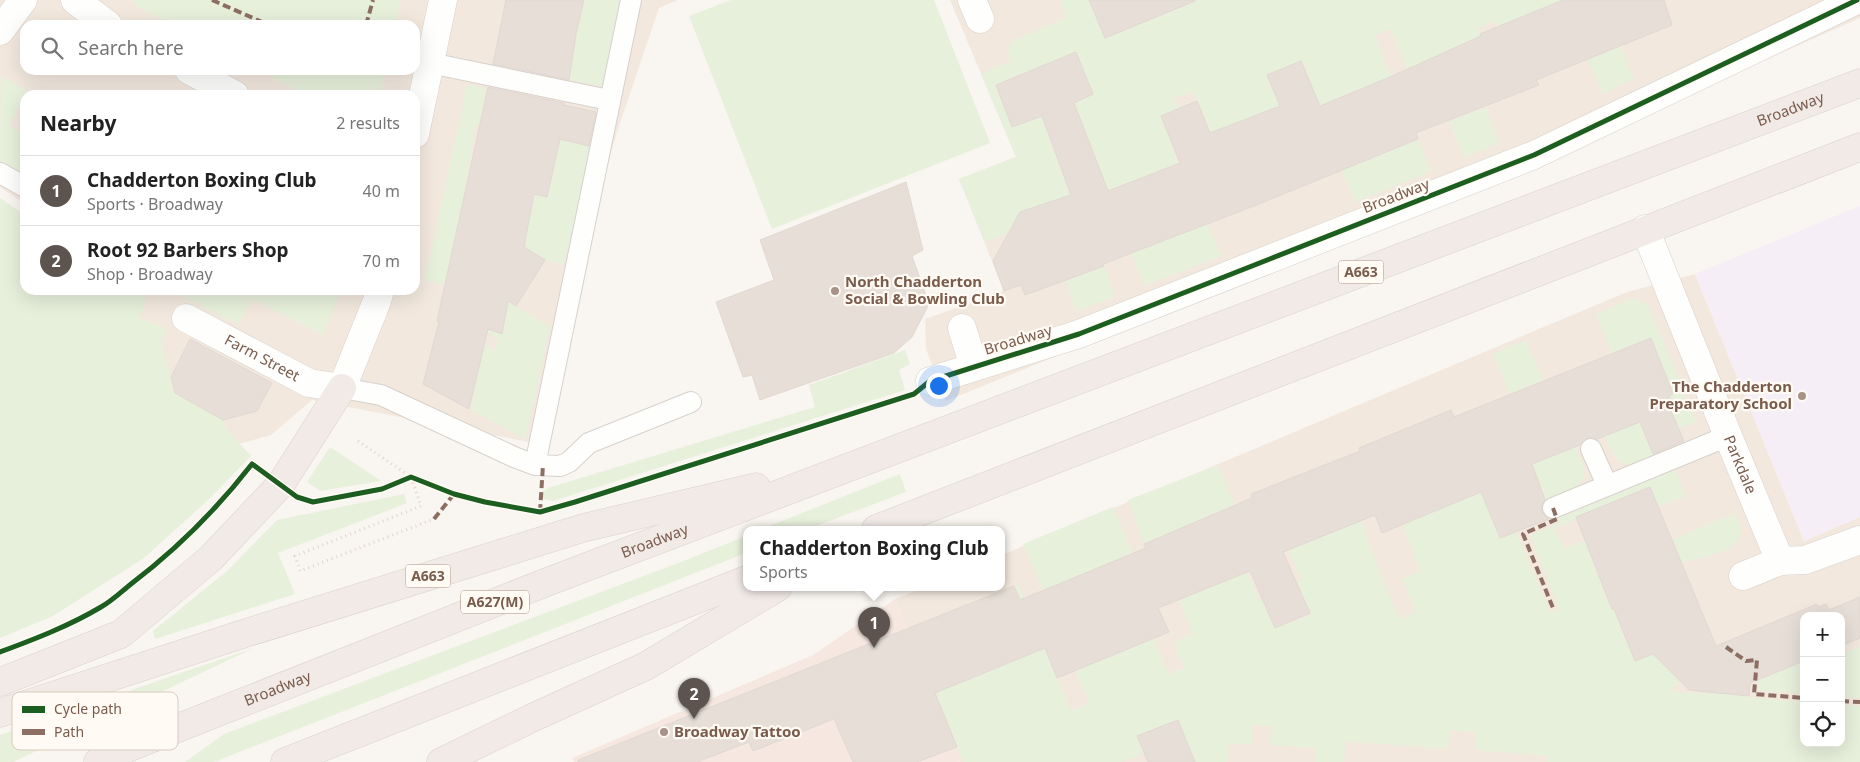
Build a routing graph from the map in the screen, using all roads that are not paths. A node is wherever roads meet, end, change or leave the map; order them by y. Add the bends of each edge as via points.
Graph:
1 (23, 0) edge
2 (75, 0) edge
3 (443, 0) edge
4 (631, 0) edge
5 (1856, 0) edge
6 (101, 20) edge
7 (0, 31) edge
8 (430, 63) junction
9 (198, 75) edge
10 (1860, 83) edge
11 (226, 90) edge
12 (609, 100) junction
13 (420, 110) edge
14 (1860, 146) edge
15 (0, 174) edge
16 (20, 185) edge
17 (1645, 229) junction
18 (379, 295) edge
19 (186, 318) dead end
20 (962, 328) dead end
21 (974, 366) junction
22 (930, 381) dead end
23 (342, 388) junction
24 (691, 402) dead end
25 (1728, 436) junction
26 (1591, 449) dead end
27 (862, 462) junction
28 (535, 465) junction
29 (1607, 486) junction
30 (1552, 508) dead end
31 (884, 526) edge
32 (1860, 540) edge
33 (1780, 561) junction
34 (1743, 576) dead end
35 (743, 581) edge
36 (771, 591) edge
37 (0, 682) edge
38 (65, 692) edge
39 (12, 709) edge
40 (0, 713) edge
41 (178, 727) edge
42 (122, 750) edge
43 (98, 762) edge
44 (285, 762) edge
45 (441, 762) edge

1 - 7 street
2 - 6 street
3 - 8 street
4 - 12 lane
5 - 21 street, Broadway via 1534,155 1079,334
8 - 12 lane
8 - 13 street
9 - 11 street
10 - 27 highway, Broadway / A663
12 - 28 lane
14 - 17 highway
15 - 16 lane
17 - 25 street, Parkdale
17 - 31 highway
18 - 23 street
19 - 23 street, Farm Street via 309,383
20 - 21 street, Broadway
21 - 22 street, Broadway
23 - 28 lane via 381,395
23 - 37 highway via 281,484 211,558 121,634
24 - 28 lane via 589,443 570,462 560,466
25 - 29 lane
25 - 33 street, Parkdale
26 - 29 lane
27 - 38 highway, A663 via 583,528
27 - 41 highway, Broadway / A627(M)
29 - 30 lane
32 - 33 street via 1805,560
33 - 34 street
35 - 44 highway
36 - 45 highway via 646,666
39 - 40 highway, A663
42 - 43 highway, Broadway / A627(M)

